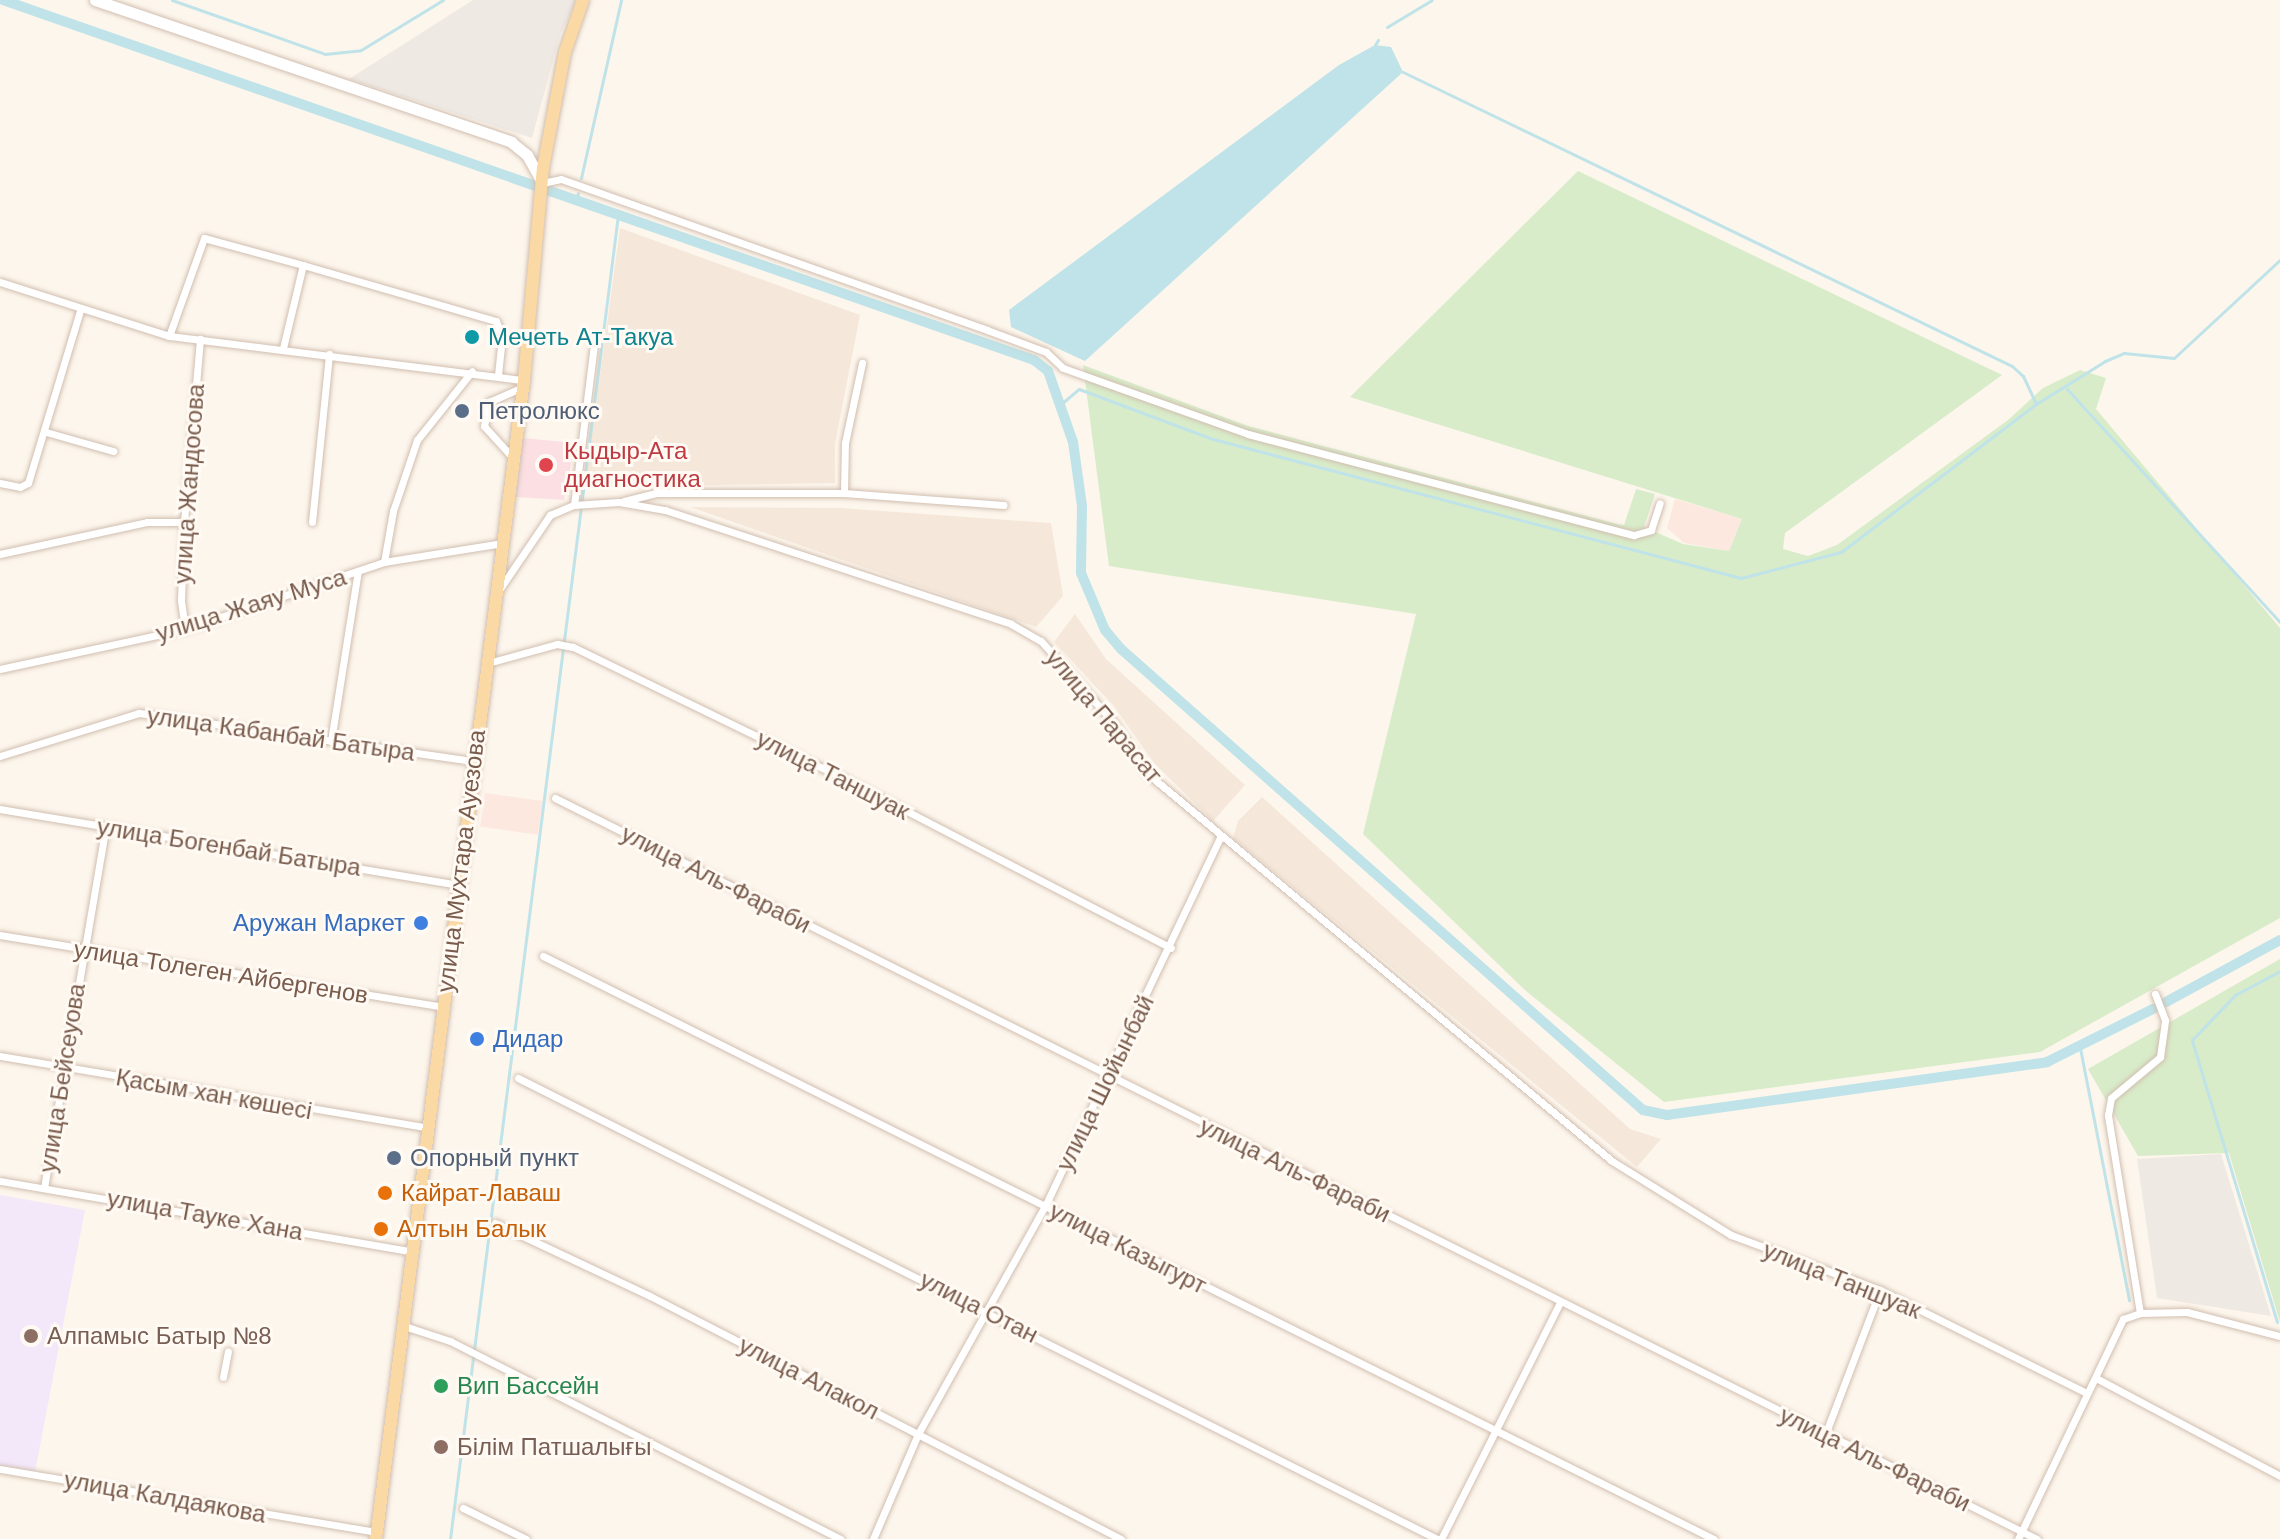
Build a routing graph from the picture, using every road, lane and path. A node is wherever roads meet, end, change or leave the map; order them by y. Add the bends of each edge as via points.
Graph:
1 (95, 0) edge
2 (583, 0) edge
3 (542, 183) junction
4 (303, 265) junction
5 (0, 282) edge
6 (81, 308) junction
7 (169, 336) junction
8 (200, 339) junction
9 (594, 345) dead end
10 (283, 348) junction
11 (329, 354) junction
12 (862, 363) dead end
13 (472, 371) junction
14 (498, 374) junction
15 (524, 383) junction
16 (46, 432) junction
17 (113, 451) dead end
18 (513, 458) junction
19 (0, 483) edge
20 (679, 493) junction
21 (844, 493) junction
22 (619, 502) junction
23 (1660, 503) dead end
24 (575, 505) junction
25 (1004, 505) dead end
26 (675, 513) junction
27 (184, 522) junction
28 (312, 522) dead end
29 (502, 543) junction
30 (0, 554) edge
31 (384, 562) junction
32 (358, 571) junction
33 (494, 597) junction
34 (185, 629) junction
35 (486, 663) junction
36 (0, 669) edge
37 (331, 741) junction
38 (0, 756) edge
39 (473, 761) junction
40 (555, 798) dead end
41 (0, 809) edge
42 (106, 827) junction
43 (1220, 838) junction
44 (459, 885) junction
45 (0, 935) edge
46 (1171, 948) junction
47 (83, 950) junction
48 (543, 956) dead end
49 (2155, 994) dead end
50 (443, 1007) junction
51 (0, 1056) edge
52 (64, 1068) junction
53 (1106, 1076) junction
54 (518, 1078) dead end
55 (429, 1128) junction
56 (0, 1181) edge
57 (1642, 1182) joint
58 (44, 1188) junction
59 (1045, 1206) junction
60 (495, 1223) dead end
61 (410, 1251) junction
62 (1880, 1290) junction
63 (1560, 1302) junction
64 (986, 1310) junction
65 (2140, 1313) junction
66 (401, 1325) junction
67 (2280, 1336) edge
68 (228, 1351) dead end
69 (223, 1377) dead end
70 (2096, 1378) junction
71 (2087, 1393) junction
72 (1494, 1432) junction
73 (918, 1434) junction
74 (1825, 1435) junction
75 (0, 1469) edge
76 (2280, 1476) edge
77 (463, 1508) dead end
78 (2020, 1535) edge
79 (376, 1536) edge
80 (526, 1539) edge
81 (841, 1539) edge
82 (873, 1539) edge
83 (1121, 1539) edge
84 (1439, 1539) edge
85 (1714, 1539) edge
86 (2037, 1539) edge

1 - 3 main road via 511,142 527,155
2 - 3 main road, улица Мухтара Ауезова via 559,80
3 - 15 main road, улица Мухтара Ауезова
3 - 23 street via 561,179 767,252 1046,352 1063,368 1248,434 1634,535 1651,530
4 - 7 street via 204,238
4 - 10 street
4 - 14 street via 496,321 502,337
5 - 6 street
6 - 7 street
6 - 16 street
7 - 8 street
8 - 10 street
8 - 27 street, улица Жандосова
9 - 24 street
10 - 11 street
11 - 13 street
11 - 28 street
12 - 21 street via 845,443
13 - 14 street
13 - 31 street via 417,440 393,511
14 - 15 street
15 - 18 main road, улица Мухтара Ауезова
15 - 18 street via 489,402 484,426
16 - 17 street
16 - 19 street via 28,483
18 - 29 main road, улица Мухтара Ауезова
20 - 21 street
20 - 22 street
20 - 26 street
21 - 25 street
22 - 24 street, улица Парасат
22 - 26 street, улица Парасат
24 - 33 street via 550,515
26 - 43 street, улица Парасат via 1011,624 1041,641 1113,722 1148,774
27 - 30 street via 147,522
27 - 34 street, улица Жандосова
29 - 31 street, улица Жаяу Муса
29 - 33 main road, улица Мухтара Ауезова
31 - 32 street, улица Жаяу Муса
32 - 34 street, улица Жаяу Муса
32 - 37 street
33 - 35 main road, улица Мухтара Ауезова
34 - 36 street, улица Жаяу Муса
35 - 39 main road, улица Мухтара Ауезова
35 - 46 street, улица Таншуак via 568,646 845,779
37 - 38 street, улица Кабанбай Батыра via 139,713
37 - 39 street, улица Кабанбай Батыра
39 - 44 main road, улица Мухтара Ауезова
40 - 53 street, улица Аль-Фараби
41 - 42 street, улица Богенбай Батыра
42 - 44 street, улица Богенбай Батыра
42 - 47 street, улица Бейсеуова
43 - 46 street, улица Шойынбай
43 - 57 street, улица Парасат
44 - 50 main road, улица Мухтара Ауезова
45 - 47 street, улица Толеген Айбергенов
46 - 53 street, улица Шойынбай
47 - 50 street, улица Толеген Айбергенов
47 - 52 street, улица Бейсеуова
48 - 59 street, улица Казыгурт
49 - 65 street via 2165,1020 2160,1057 2111,1098 2108,1115
50 - 55 main road, улица Мухтара Ауезова
51 - 52 street, Қасым хан көшесі
52 - 55 street, Қасым хан көшесі
52 - 58 street, улица Бейсеуова
53 - 59 street, улица Шойынбай
53 - 63 street, улица Аль-Фараби
54 - 64 street, улица Отан
55 - 61 main road, улица Мухтара Ауезова
56 - 58 street, улица Тауке Хана
57 - 62 street, улица Таншуак via 1731,1235
58 - 61 street, улица Тауке Хана
59 - 64 street, улица Шойынбай
59 - 72 street, улица Казыгурт
60 - 73 street, улица Алакол
61 - 66 main road, улица Мухтара Ауезова
62 - 71 street, улица Таншуак
62 - 74 street
63 - 72 street
63 - 74 street, улица Аль-Фараби
64 - 73 street, улица Шойынбай
64 - 84 street, улица Отан
65 - 67 street via 2187,1312
65 - 70 street via 2123,1319
66 - 79 main road, улица Мухтара Ауезова
66 - 81 street via 478,1355
68 - 69 street
70 - 71 street
70 - 76 street
71 - 78 street
72 - 84 street
72 - 85 street, улица Казыгурт
73 - 82 street, улица Шойынбай
73 - 83 street, улица Алакол
74 - 78 street, улица Аль-Фараби
75 - 79 street, улица Калдаякова
77 - 80 street
78 - 86 street, улица Аль-Фараби

